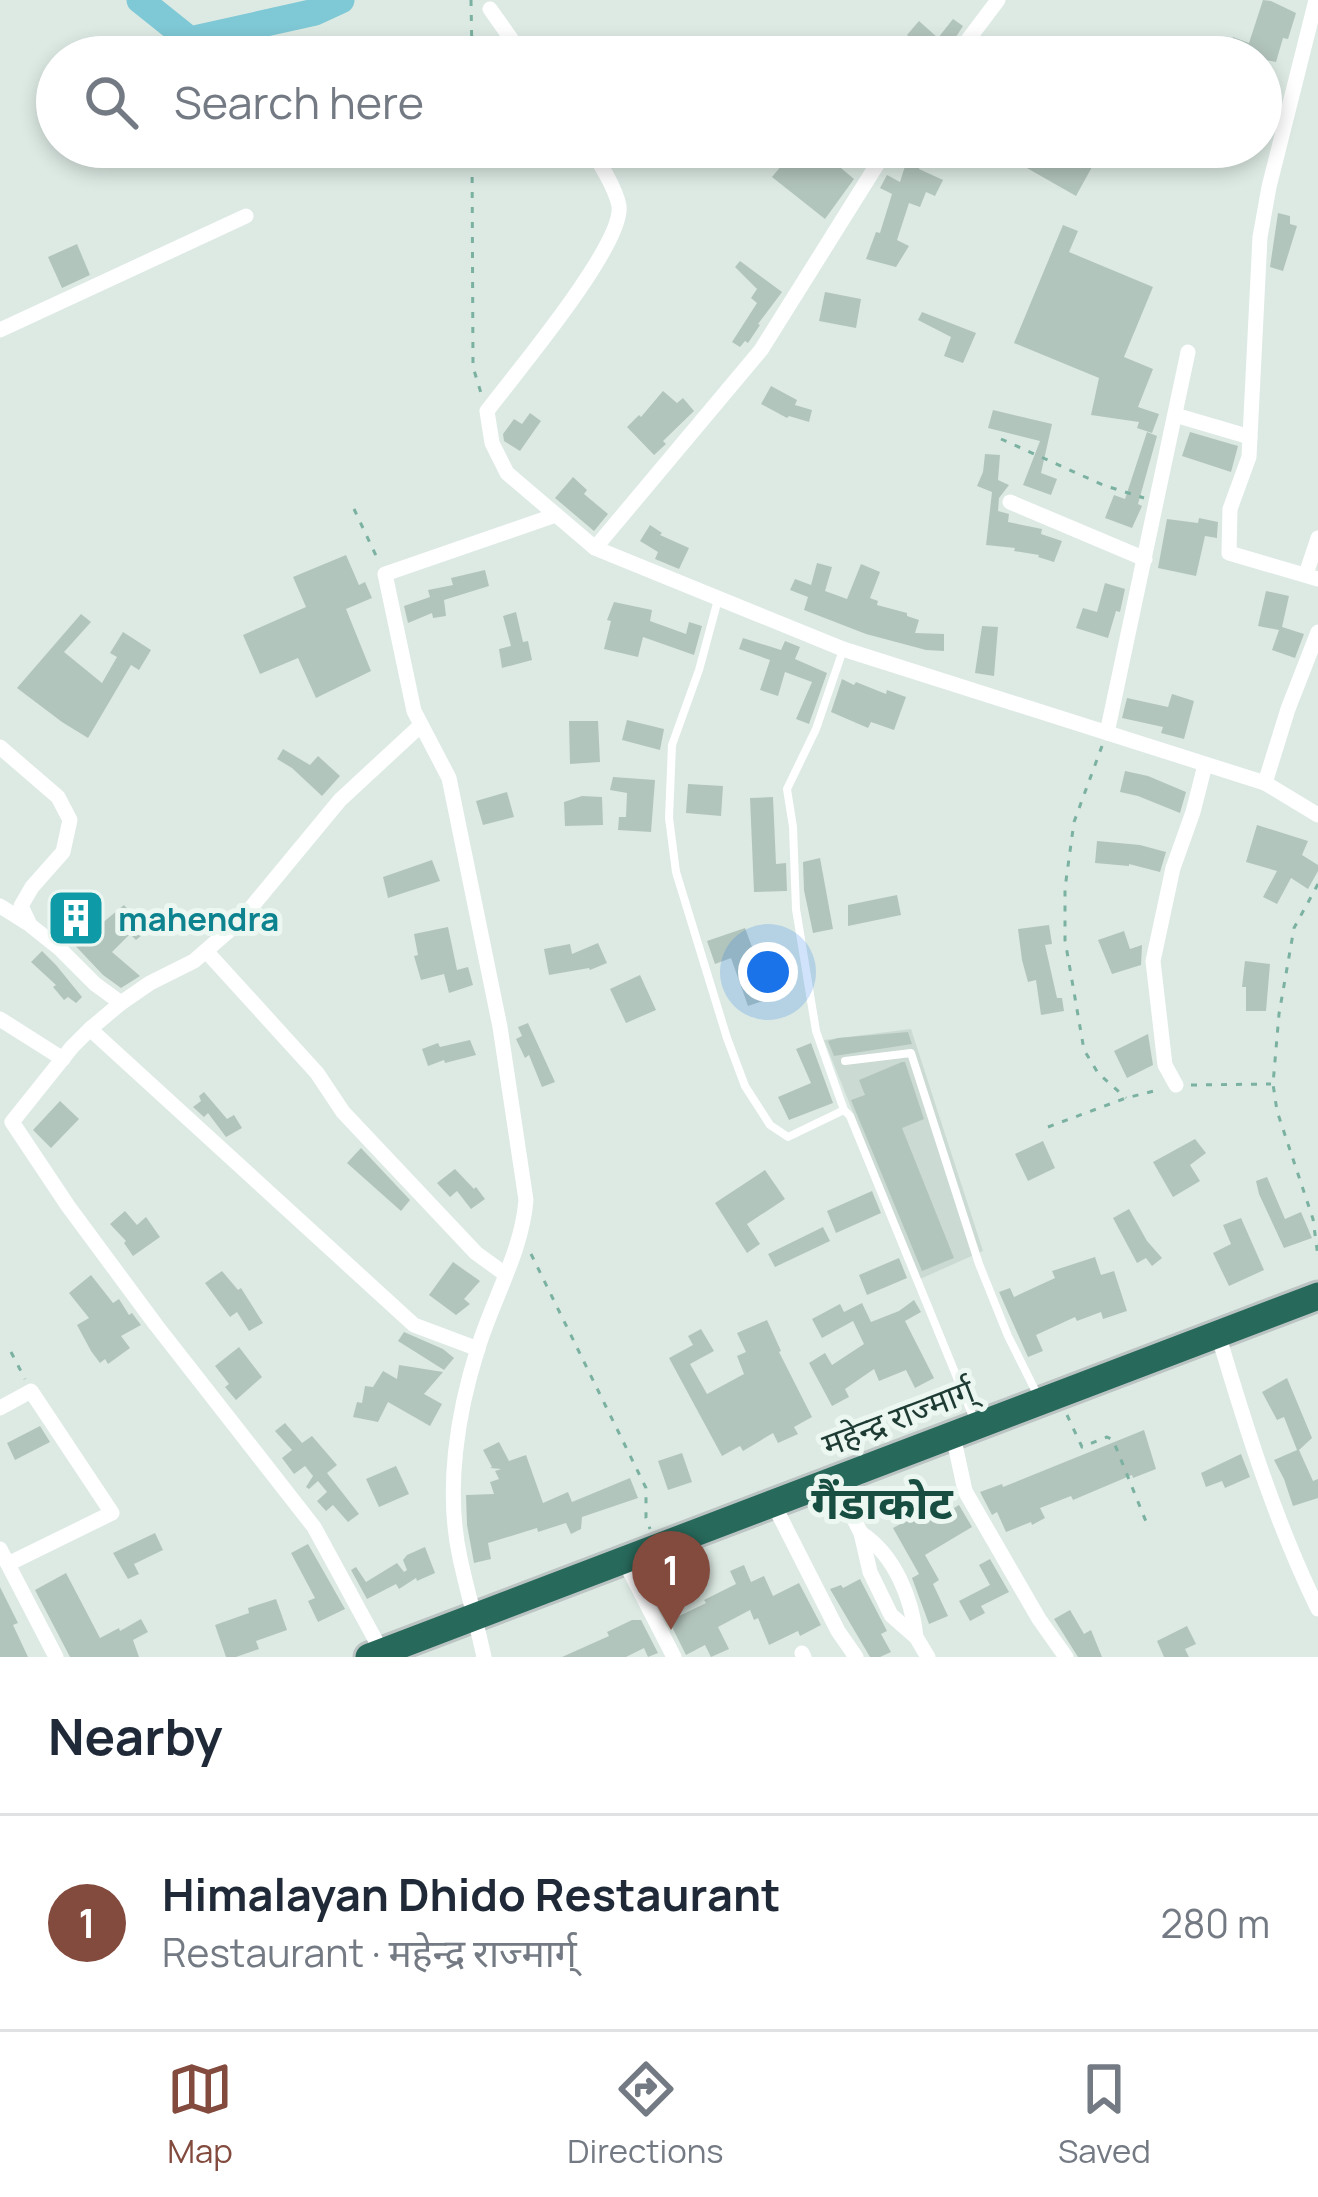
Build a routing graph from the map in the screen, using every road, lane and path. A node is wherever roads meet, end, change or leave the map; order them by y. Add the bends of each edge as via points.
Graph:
1 (471, 0) edge
2 (998, 0) edge
3 (1316, 0) edge
4 (490, 9) dead end
5 (472, 36) edge
6 (509, 36) edge
7 (971, 36) edge
8 (1282, 135) edge
9 (472, 168) edge
10 (603, 168) edge
11 (875, 168) edge
12 (1274, 168) edge
13 (246, 216) dead end
14 (0, 330) edge
15 (1188, 352) dead end
16 (487, 411) junction
17 (1175, 415) junction
18 (1250, 437) junction
19 (1001, 439) dead end
20 (1010, 502) dead end
21 (1157, 502) junction
22 (354, 509) dead end
23 (556, 514) junction
24 (1318, 538) edge
25 (596, 548) junction
26 (1145, 559) junction
27 (385, 574) junction
28 (1312, 577) edge
29 (719, 596) junction
30 (1318, 632) edge
31 (844, 649) junction
32 (422, 725) junction
33 (1107, 733) junction
34 (0, 747) edge
35 (1205, 765) junction
36 (1265, 783) junction
37 (1318, 815) edge
38 (1318, 884) edge
39 (0, 906) edge
40 (30, 925) junction
41 (206, 951) junction
42 (121, 1003) junction
43 (0, 1018) edge
44 (90, 1029) junction
45 (63, 1059) junction
46 (844, 1060) dead end
47 (1273, 1084) junction
48 (1176, 1085) junction
49 (1126, 1098) junction
50 (844, 1110) junction
51 (6, 1120) edge
52 (1048, 1127) dead end
53 (521, 1234) junction
54 (1318, 1257) edge
55 (505, 1274) junction
56 (1318, 1296) edge
57 (1218, 1334) junction
58 (478, 1349) junction
59 (11, 1352) dead end
60 (32, 1391) junction
61 (1048, 1398) junction
62 (0, 1408) edge
63 (965, 1430) junction
64 (834, 1480) junction
65 (772, 1503) junction
66 (1149, 1529) dead end
67 (656, 1548) junction
68 (4, 1557) edge
69 (625, 1560) junction
70 (1318, 1609) edge
71 (476, 1616) junction
72 (376, 1654) edge
73 (56, 1657) edge
74 (484, 1657) edge
75 (674, 1657) edge
76 (856, 1657) edge
77 (928, 1657) edge
78 (1066, 1657) edge

1 - 5 path
2 - 7 street
3 - 8 street
4 - 6 street
9 - 16 path via 473,367
10 - 16 street via 619,207 614,233
11 - 25 street via 760,350
12 - 18 street via 1260,237
13 - 14 street
15 - 17 street
16 - 23 street via 507,473
17 - 18 street
17 - 21 street
18 - 28 street via 1230,509 1229,553
19 - 21 path
20 - 26 street
21 - 26 street
22 - 27 path
23 - 25 street
23 - 27 street
24 - 28 street
25 - 29 street
26 - 33 street
27 - 32 street
29 - 31 street
29 - 50 lane via 672,745 676,872 739,1070 770,1125 788,1137
30 - 36 street
31 - 33 street
31 - 50 lane via 787,789 816,1031
32 - 41 street via 340,800
32 - 53 street via 449,778 500,1028 526,1200
33 - 35 street
33 - 49 path via 1074,821 1065,940 1084,1050
34 - 40 street via 58,796 70,820 63,852 20,906
35 - 36 street
35 - 48 street via 1153,961 1165,1066
36 - 37 street
38 - 47 path via 1294,928
39 - 40 street
40 - 42 street
41 - 42 street
41 - 55 street via 343,1112
42 - 44 street
43 - 45 street
44 - 45 street
44 - 58 street via 414,1324
45 - 51 street
46 - 61 lane via 911,1053 979,1264 1008,1336
47 - 48 path
47 - 54 path
48 - 49 path
49 - 52 path
50 - 63 lane
51 - 72 street via 314,1528
53 - 55 street
53 - 67 path via 646,1488
55 - 58 street
56 - 57 highway, महेन्द्र राज्मार्ग्
57 - 61 highway, महेन्द्र राज्मार्ग्
57 - 70 street via 1289,1550
58 - 71 street via 454,1468 459,1554
59 - 60 path
60 - 62 street
60 - 68 street via 112,1513
61 - 63 highway, महेन्द्र राज्मार्ग्
61 - 66 path via 1082,1448 1114,1440
63 - 64 highway, महेन्द्र राज्मार्ग्
63 - 78 street via 965,1491
64 - 65 highway, महेन्द्र राज्मार्ग्
64 - 77 street via 861,1533 893,1568
65 - 67 highway, महेन्द्र राज्मार्ग्
65 - 76 street
67 - 69 highway, महेन्द्र राज्मार्ग्
68 - 73 street
69 - 71 highway, महेन्द्र राज्मार्ग्
69 - 75 street
71 - 72 highway, महेन्द्र राज्मार्ग्
71 - 74 street

